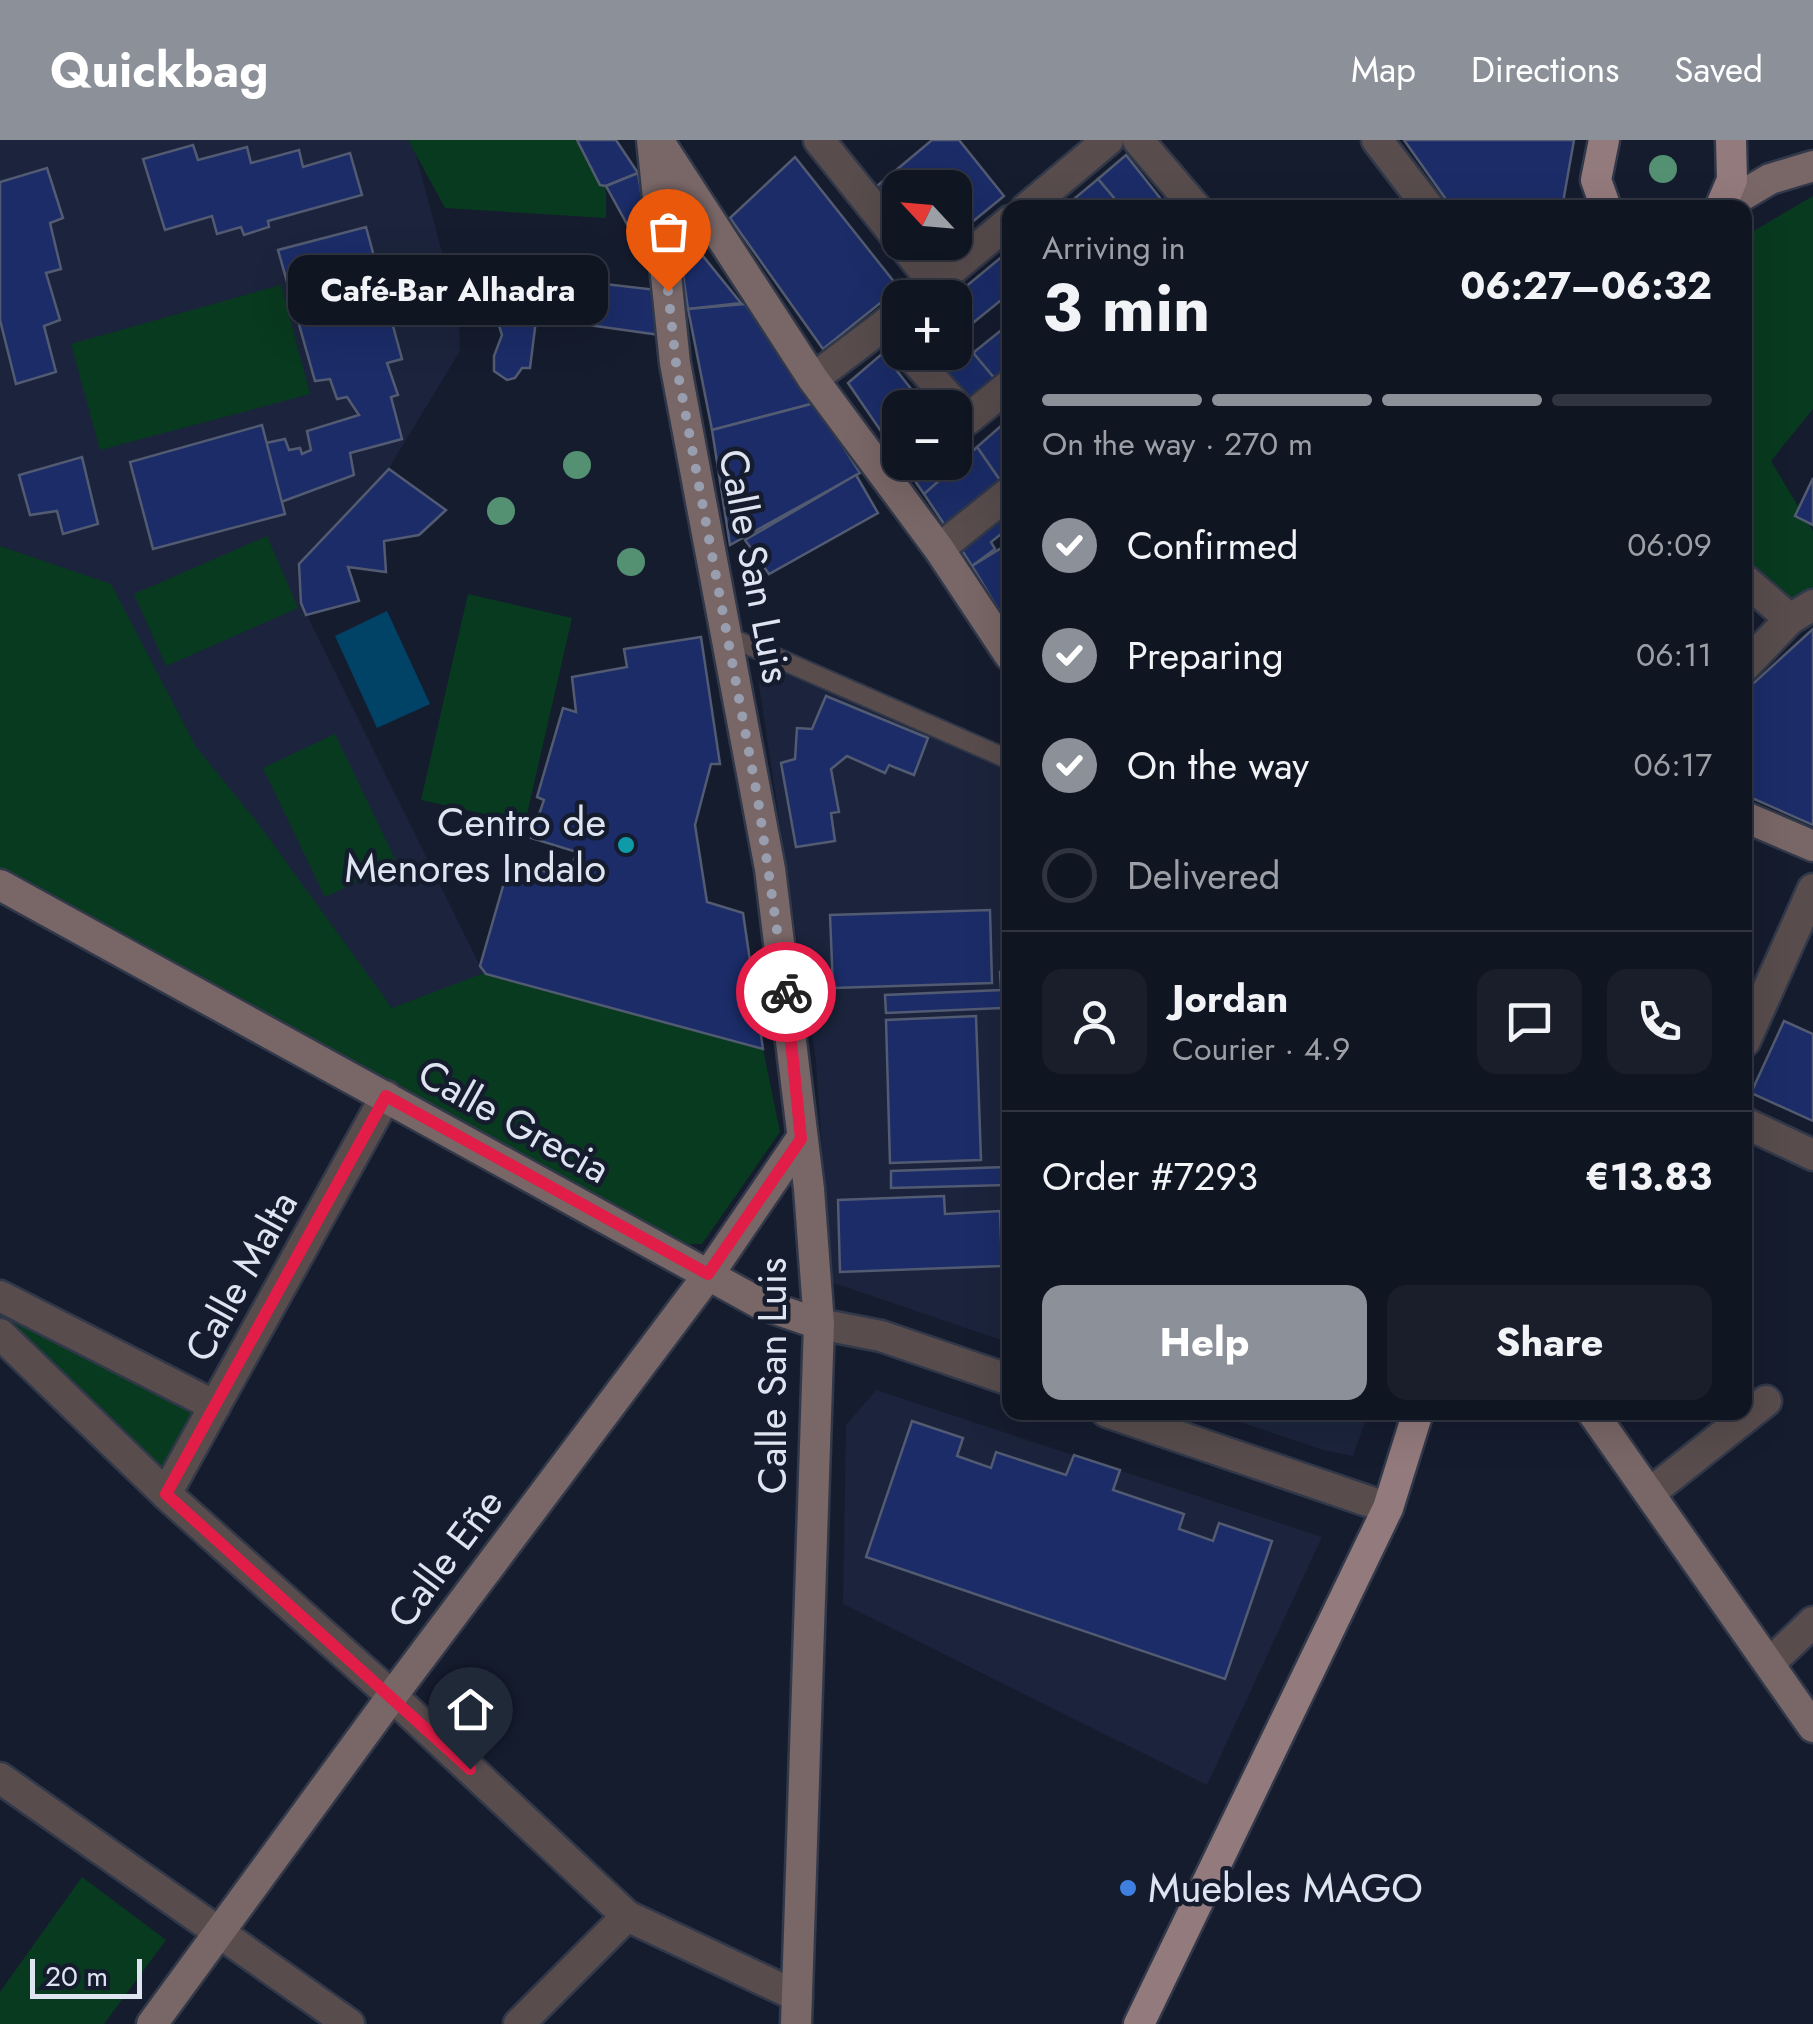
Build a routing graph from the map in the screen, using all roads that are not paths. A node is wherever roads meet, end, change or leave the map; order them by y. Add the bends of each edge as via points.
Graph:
1 (655, 140) edge
2 (818, 140) edge
3 (1108, 140) edge
4 (1138, 140) edge
5 (1377, 140) edge
6 (1730, 144) edge
7 (1076, 150) edge
8 (1813, 166) edge
9 (1034, 200) edge
10 (1189, 200) edge
11 (1423, 200) edge
12 (1724, 200) edge
13 (1735, 200) edge
14 (882, 220) edge
15 (1002, 228) edge
16 (938, 280) edge
17 (882, 336) edge
18 (924, 370) edge
19 (813, 380) junction
20 (1002, 391) edge
21 (1002, 498) edge
22 (938, 549) junction
23 (1752, 584) edge
24 (1802, 612) edge
25 (727, 636) junction
26 (1002, 641) edge
27 (1752, 659) edge
28 (1002, 756) edge
29 (1752, 819) edge
30 (1813, 846) edge
31 (0, 885) edge
32 (1813, 889) edge
33 (1752, 1025) edge
34 (386, 1096) junction
35 (1752, 1126) edge
36 (801, 1139) junction
37 (1813, 1155) edge
38 (708, 1274) junction
39 (0, 1296) edge
40 (818, 1324) junction
41 (0, 1334) edge
42 (1002, 1377) edge
43 (1766, 1401) dead end
44 (215, 1406) junction
45 (1752, 1412) edge
46 (1130, 1420) edge
47 (1416, 1420) edge
48 (1598, 1420) edge
49 (1742, 1420) edge
50 (1650, 1493) junction
51 (166, 1494) junction
52 (1388, 1508) junction
53 (1813, 1622) edge
54 (1770, 1664) junction
55 (392, 1696) junction
56 (1813, 1727) edge
57 (0, 1778) edge
58 (627, 1916) junction
59 (221, 1930) junction
60 (797, 2010) edge
61 (152, 2024) edge
62 (349, 2024) edge
63 (519, 2024) edge
64 (1138, 2024) edge

1 - 19 street
1 - 25 street, Calle San Luis via 676,363
2 - 14 street
3 - 7 street
4 - 10 street
5 - 11 street
6 - 12 main road via 1732,180
7 - 9 street
8 - 13 street via 1770,179
15 - 16 street
17 - 19 street
18 - 20 street via 968,419
19 - 22 street
21 - 22 street
22 - 26 street
23 - 24 street
24 - 27 street
25 - 28 lane
25 - 36 street, Calle San Luis via 770,868
29 - 30 street
31 - 34 street, Calle Grecia
32 - 33 street
34 - 38 street, Calle Grecia
34 - 44 street, Calle Malta
35 - 37 street
36 - 38 street, Calle Eñe
36 - 40 street, Calle San Luis
38 - 40 street, Calle Grecia via 761,1304
38 - 55 street, Calle Eñe
39 - 44 street
40 - 42 street, Calle Grecia via 881,1336
40 - 60 street, Calle San Luis
41 - 51 street
43 - 45 street
44 - 51 street, Calle Malta
46 - 52 street
47 - 52 main road
48 - 50 street
49 - 50 street
50 - 54 street
51 - 55 street
52 - 64 main road
53 - 54 street
54 - 56 street
55 - 58 street
55 - 59 street, Calle Eñe
57 - 59 street
58 - 60 street
58 - 63 street
59 - 61 street, Calle Eñe
59 - 62 street

